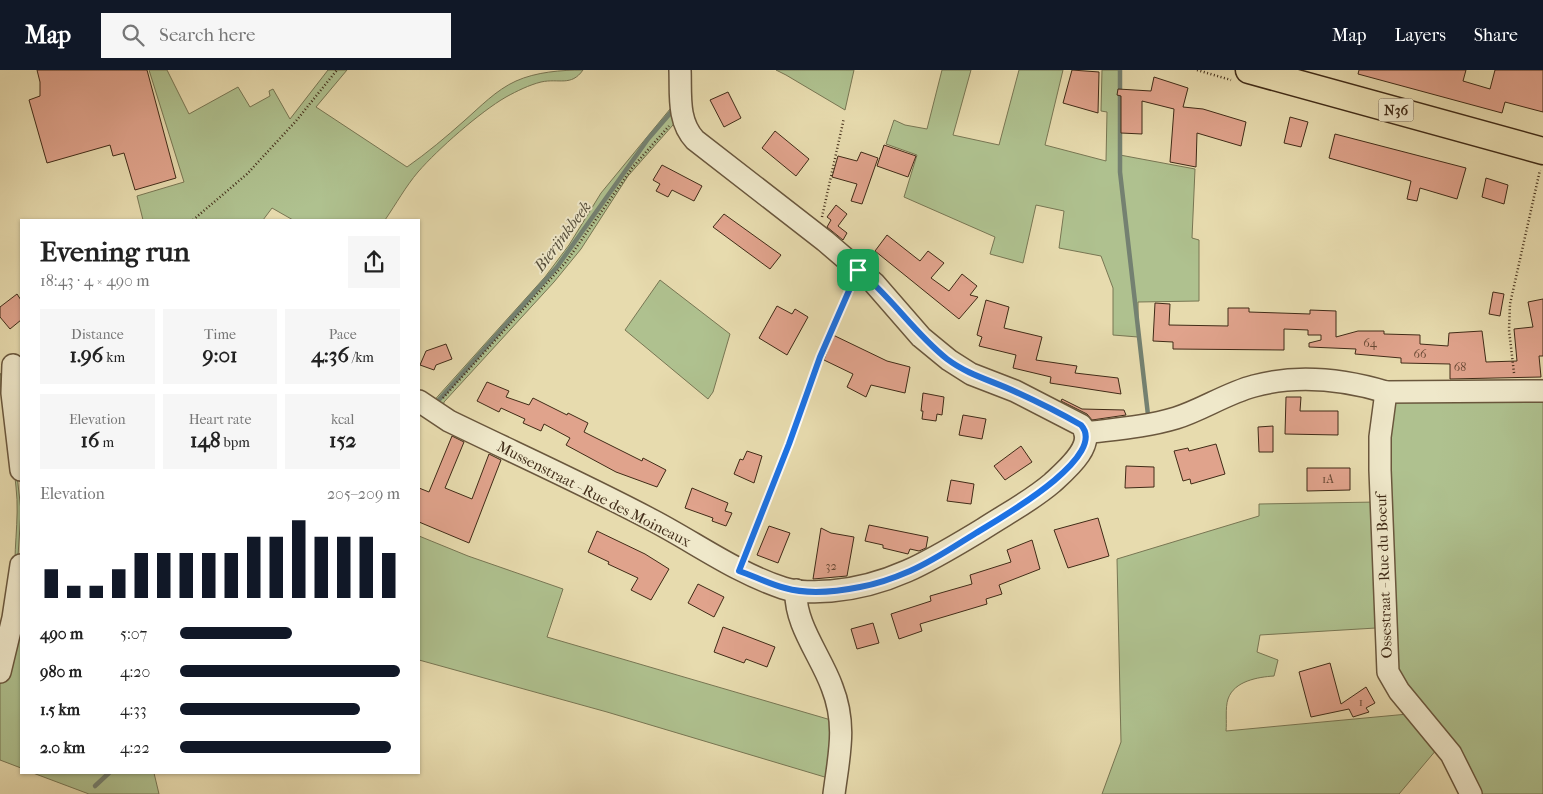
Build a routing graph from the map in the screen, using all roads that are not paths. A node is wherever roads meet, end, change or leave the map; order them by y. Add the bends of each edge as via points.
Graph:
1 (680, 70) edge
2 (1249, 70) edge
3 (1542, 158) edge
4 (11, 363) edge
5 (1543, 391) edge
6 (1386, 392) junction
7 (427, 407) edge
8 (1085, 433) junction
9 (20, 461) edge
10 (20, 572) edge
11 (796, 590) junction
12 (0, 672) edge
13 (834, 794) edge
14 (1471, 794) edge

1 - 8 street via 682,114 686,129 695,140 874,283 921,338 949,360 971,374 1064,415 1081,425
2 - 3 main road, N36
4 - 9 street
5 - 6 street
6 - 8 street via 1328,379 1280,381 1253,386 1178,417
6 - 14 street, Ossestraat - Rue du Boeuf via 1380,437 1380,470 1388,672 1399,691 1451,754
7 - 11 street, Mussenstraat - Rue des Moineaux via 449,421 654,521 739,571
8 - 11 street, Mussenstraat - Rue des Moineaux via 1082,451 1052,483 1023,504 912,570 861,587 809,593
10 - 12 street
11 - 13 street via 795,603 833,688 842,724

